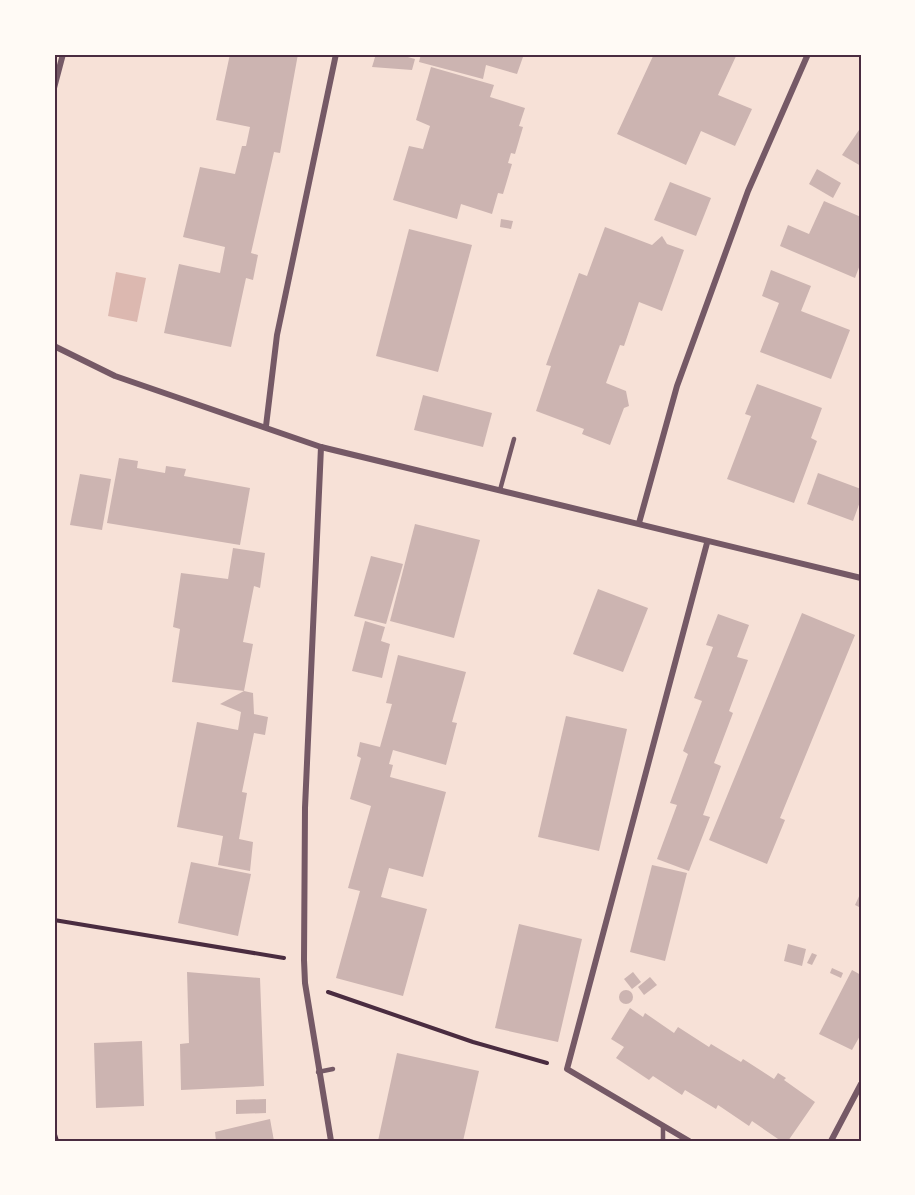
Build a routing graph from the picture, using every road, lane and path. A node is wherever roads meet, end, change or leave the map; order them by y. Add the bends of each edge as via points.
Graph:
1 (63, 54) edge
2 (336, 54) edge
3 (808, 54) edge
4 (54, 88) edge
5 (54, 346) edge
6 (266, 426) junction
7 (514, 439) dead end
8 (321, 447) junction
9 (500, 490) junction
10 (639, 523) junction
11 (706, 543) junction
12 (861, 578) edge
13 (54, 920) edge
14 (271, 956) dead end
15 (305, 983) junction
16 (333, 1069) dead end
17 (567, 1069) junction
18 (318, 1072) junction
19 (861, 1084) edge
20 (663, 1126) junction
21 (54, 1131) edge
22 (57, 1141) edge
23 (330, 1141) edge
24 (663, 1141) edge
25 (689, 1141) edge
26 (831, 1141) edge

1 - 4 street
2 - 6 street via 277,335
3 - 10 street via 748,191 677,386
5 - 6 street via 116,376
6 - 8 street
7 - 9 lane
8 - 9 street
8 - 15 street via 305,808
9 - 10 street
10 - 11 street
11 - 12 street
11 - 17 street
13 - 14 path
15 - 17 path via 473,1042
15 - 18 street
16 - 18 lane
17 - 20 street
18 - 23 street
19 - 26 street
20 - 24 lane
20 - 25 street
21 - 22 path

